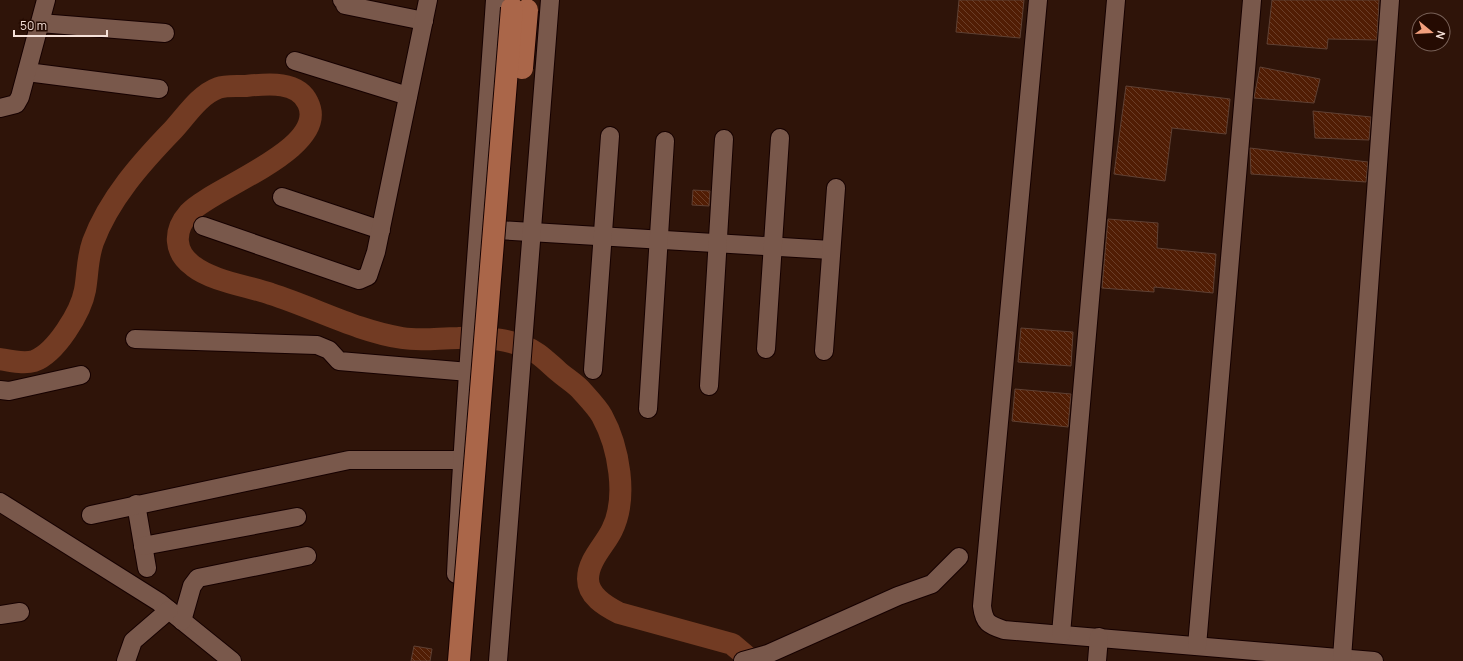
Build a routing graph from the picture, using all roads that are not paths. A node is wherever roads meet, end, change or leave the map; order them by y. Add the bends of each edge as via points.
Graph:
1 (46, 0) edge
2 (342, 0) edge
3 (428, 0) edge
4 (550, 0) edge
5 (1038, 0) edge
6 (1116, 0) edge
7 (1252, 0) edge
8 (1390, 0) edge
9 (511, 6) edge
10 (424, 21) junction
11 (40, 22) junction
12 (166, 33) dead end
13 (295, 61) dead end
14 (27, 72) junction
15 (159, 89) dead end
16 (408, 96) junction
17 (0, 108) edge
18 (610, 136) dead end
19 (780, 138) dead end
20 (724, 139) dead end
21 (666, 141) dead end
22 (836, 188) dead end
23 (282, 197) dead end
24 (203, 226) dead end
25 (479, 229) junction
26 (381, 230) junction
27 (531, 232) junction
28 (603, 236) junction
29 (659, 239) junction
30 (716, 243) junction
31 (773, 246) junction
32 (831, 250) junction
33 (135, 339) dead end
34 (766, 349) dead end
35 (824, 351) dead end
36 (468, 369) junction
37 (593, 370) dead end
38 (81, 375) dead end
39 (709, 386) dead end
40 (0, 390) edge
41 (648, 409) dead end
42 (461, 460) junction
43 (0, 502) edge
44 (136, 504) junction
45 (91, 515) dead end
46 (297, 517) dead end
47 (143, 546) junction
48 (306, 556) dead end
49 (959, 557) dead end
50 (147, 568) dead end
51 (20, 612) dead end
52 (0, 615) edge
53 (175, 615) junction
54 (1061, 634) junction
55 (1099, 638) junction
56 (1197, 646) junction
57 (1342, 658) junction
58 (126, 661) edge
59 (232, 661) edge
60 (452, 661) edge
61 (459, 661) edge
62 (473, 661) edge
63 (498, 661) edge
64 (742, 661) edge
65 (1097, 661) edge
66 (1374, 661) edge

1 - 11 street
2 - 10 street via 345,0 345,4
3 - 10 street
4 - 27 street
5 - 54 street via 982,606 983,618 1004,630
6 - 54 street
7 - 56 street
8 - 57 street
9 - 25 street
9 - 61 main road, bridge
9 - 62 main road, bridge
10 - 16 street
11 - 12 street
11 - 14 street
13 - 16 street
14 - 15 street
14 - 17 street via 18,102
16 - 26 street
18 - 28 street
19 - 31 street
20 - 30 street
21 - 29 street
22 - 32 street
23 - 26 street
24 - 26 street via 359,280 368,276
25 - 27 street
25 - 36 street
27 - 28 street
27 - 63 street
28 - 29 street
28 - 37 street
29 - 30 street
29 - 41 street
30 - 31 street
30 - 39 street
31 - 32 street
31 - 34 street
32 - 35 street
33 - 36 street via 317,345 329,350 339,361
36 - 42 street
38 - 40 street via 10,391
42 - 44 street via 349,460
42 - 60 street
43 - 53 street via 159,602
44 - 45 street
44 - 47 street
46 - 47 street
47 - 50 street
48 - 53 street via 198,578
49 - 64 street via 932,584 898,596 768,654
51 - 52 street
53 - 58 street via 133,641
53 - 59 street
54 - 55 street
55 - 56 street
55 - 65 street
56 - 57 street
57 - 66 street

